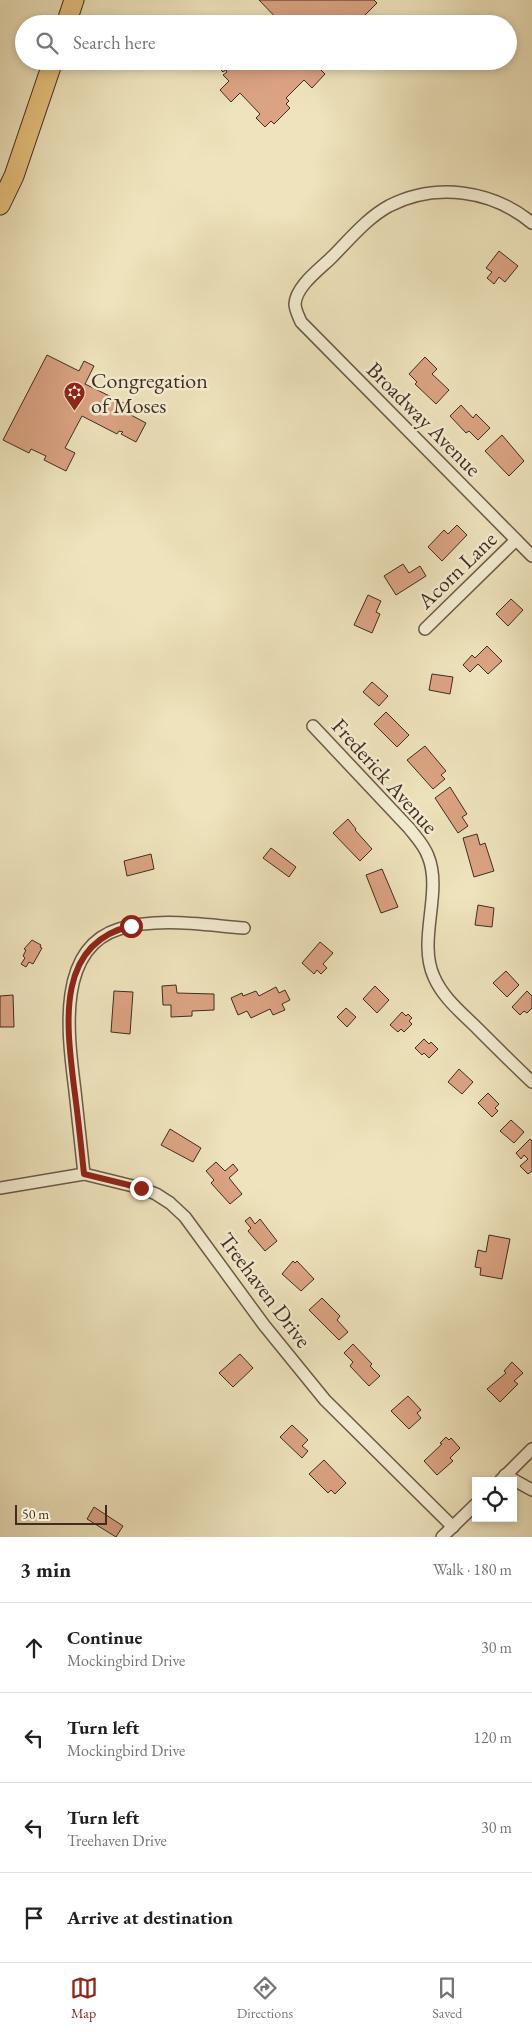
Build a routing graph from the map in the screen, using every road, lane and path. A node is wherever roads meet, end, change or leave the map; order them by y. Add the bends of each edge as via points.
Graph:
1 (74, 0) edge
2 (69, 15) edge
3 (50, 70) edge
4 (0, 205) edge
5 (530, 221) edge
6 (516, 540) junction
7 (532, 556) edge
8 (425, 629) dead end
9 (313, 726) dead end
10 (244, 928) dead end
11 (532, 1082) edge
12 (84, 1174) junction
13 (0, 1188) edge
14 (532, 1449) edge
15 (504, 1477) edge
16 (517, 1484) edge
17 (532, 1490) edge
18 (472, 1508) edge
19 (453, 1526) junction
20 (442, 1537) edge

1 - 2 main road
3 - 4 main road via 14,176
5 - 6 street, Broadway Avenue via 487,197 436,192 407,198 366,223 304,285 295,306 300,322
6 - 7 street, Broadway Avenue
6 - 8 street, Acorn Lane
9 - 11 street, Frederick Avenue via 423,846 429,858 433,885 428,941 433,976 454,1006
10 - 12 street via 168,923 131,926 110,932 86,953 72,987 68,1023
12 - 13 street, Treehaven Drive
12 - 19 street, Treehaven Drive via 156,1194 185,1217 264,1325 325,1400
14 - 15 street
16 - 17 street
18 - 19 street
19 - 20 street

